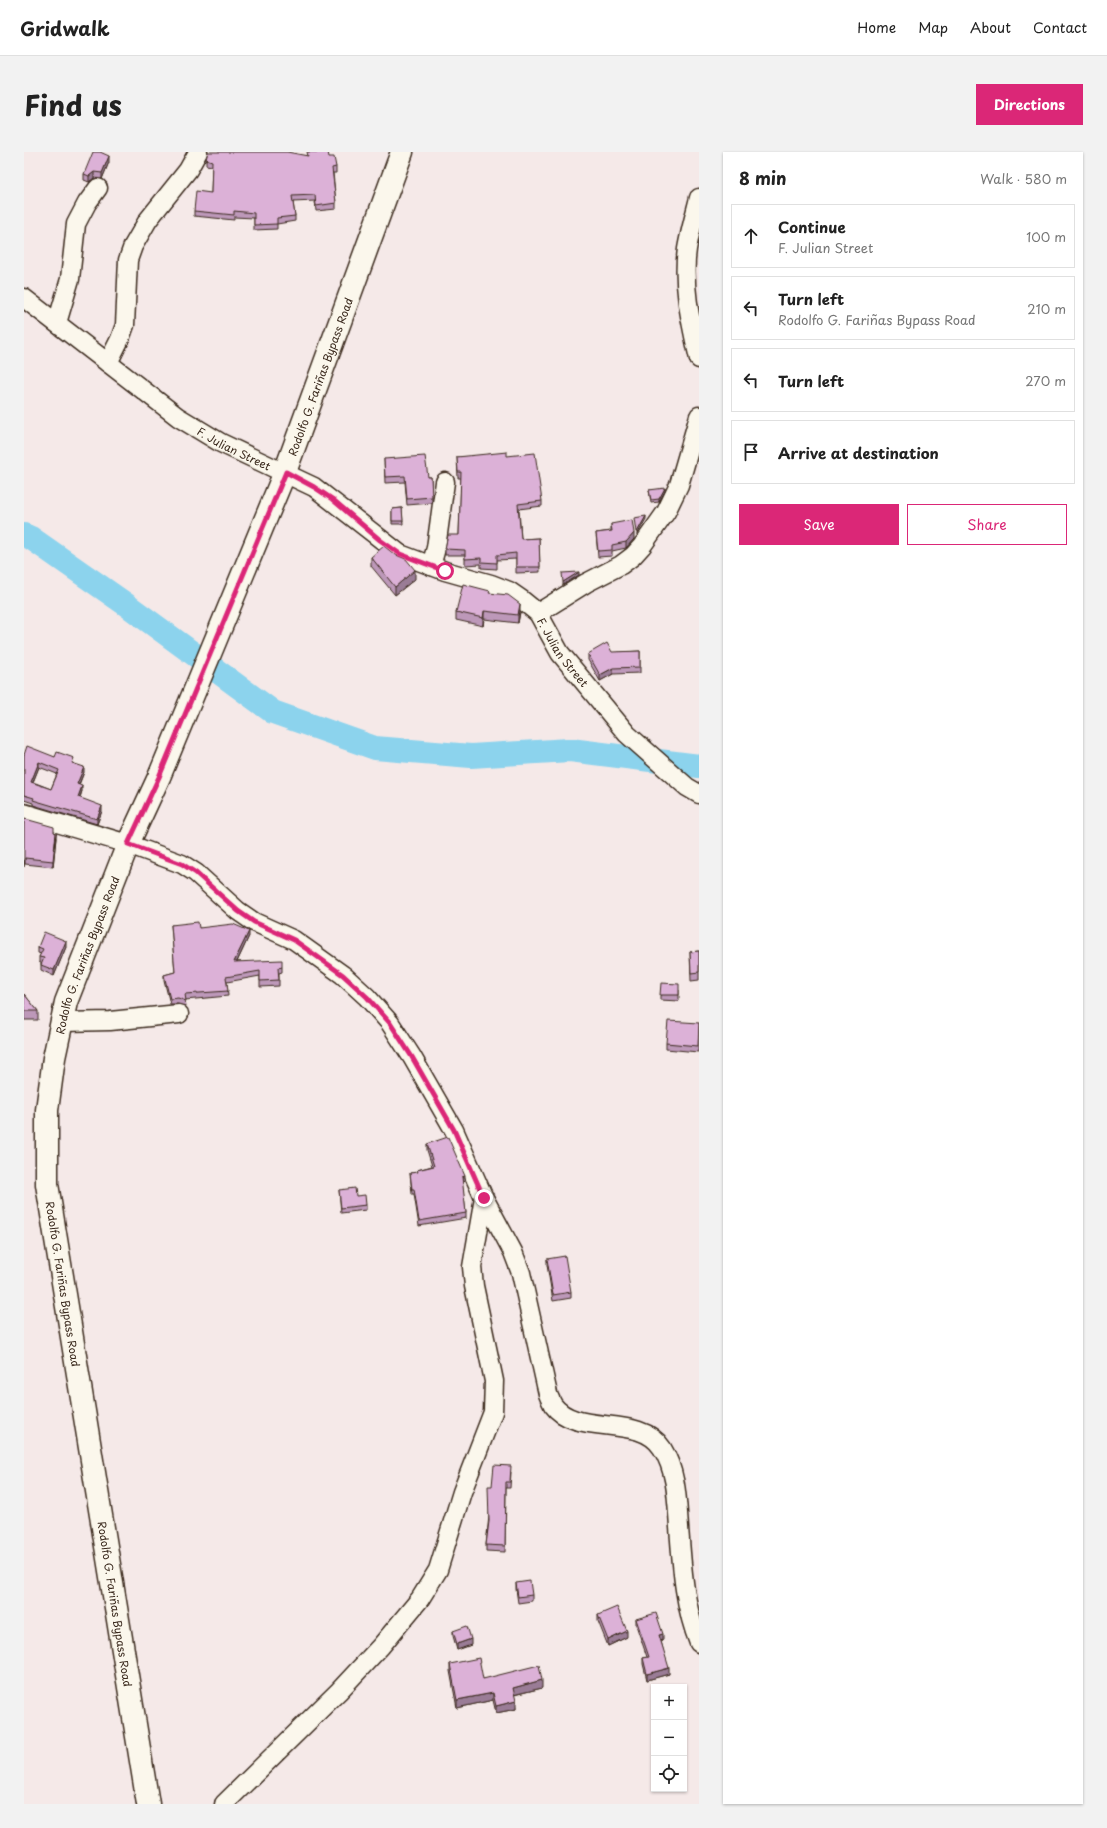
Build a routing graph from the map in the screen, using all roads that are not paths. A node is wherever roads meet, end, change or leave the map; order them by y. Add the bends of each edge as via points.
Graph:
1 (198, 152) edge
2 (402, 152) edge
3 (98, 188) dead end
4 (699, 198) edge
5 (24, 298) edge
6 (57, 323) junction
7 (699, 359) edge
8 (108, 363) junction
9 (699, 416) edge
10 (286, 472) junction
11 (445, 482) dead end
12 (431, 566) junction
13 (538, 613) junction
14 (693, 791) edge
15 (24, 813) edge
16 (128, 844) junction
17 (180, 1014) dead end
18 (62, 1022) junction
19 (484, 1198) junction
20 (699, 1643) edge
21 (148, 1804) edge
22 (224, 1804) edge

1 - 8 street via 188,170 148,220 133,246 128,260 125,325
2 - 10 main road, Rodolfo G. Fariñas Bypass Road
3 - 6 street via 86,203 76,224 70,279
4 - 7 street via 687,248 686,265 690,324
5 - 6 street, F. Julian Street
6 - 8 street, F. Julian Street
8 - 10 street, F. Julian Street via 197,429 221,443
9 - 13 street via 679,485 666,512 642,546 621,565
10 - 12 street, F. Julian Street via 332,499 400,554
10 - 16 main road, Rodolfo G. Fariñas Bypass Road via 159,777
11 - 12 street
12 - 13 street, F. Julian Street via 509,591
13 - 14 street, F. Julian Street via 560,653 627,734
15 - 16 street
16 - 18 main road, Rodolfo G. Fariñas Bypass Road via 66,1002
16 - 19 street via 182,864 196,873 238,911 254,922 294,940 343,975 367,997 390,1023 412,1057 454,1130
17 - 18 street via 110,1021
18 - 21 main road, Rodolfo G. Fariñas Bypass Road via 47,1110 47,1184
19 - 20 street via 513,1252 521,1273 539,1358 553,1405 576,1420 650,1435 666,1456 676,1485 686,1602
19 - 22 street via 472,1267 494,1381 493,1412 462,1492 438,1570 420,1600 381,1646

